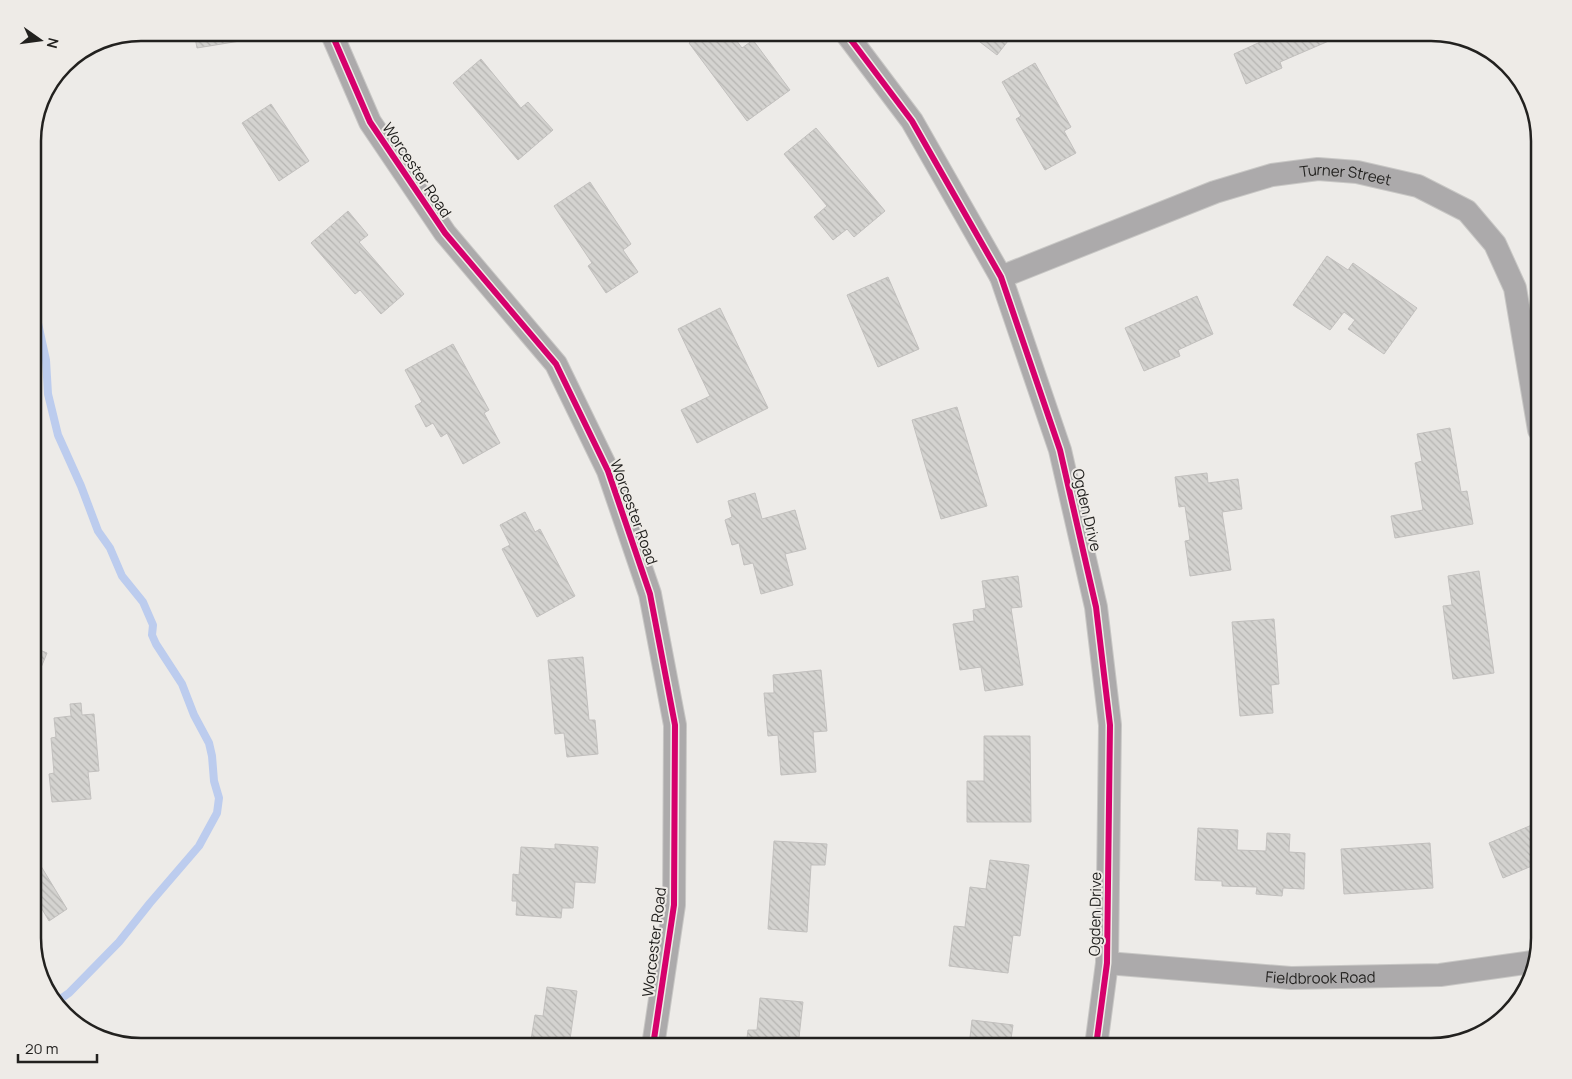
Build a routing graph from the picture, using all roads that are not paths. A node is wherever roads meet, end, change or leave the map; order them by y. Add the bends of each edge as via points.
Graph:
1 (335, 41) edge
2 (852, 41) edge
3 (1001, 277) junction
4 (1531, 379) edge
5 (1107, 962) junction
6 (1527, 963) edge
7 (654, 1038) edge
8 (1097, 1038) edge

1 - 7 street, Worcester Road via 370,122 445,233 556,364 608,471 650,594 675,725 674,905
2 - 3 street, Ogden Drive via 912,121
3 - 4 street, Turner Street via 1215,192 1272,175 1318,169 1357,172 1418,186 1466,211 1495,244 1515,288
3 - 5 street, Ogden Drive via 1060,450 1096,607 1110,725
5 - 6 street, Fieldbrook Road via 1291,978 1440,975
5 - 8 street, Ogden Drive

